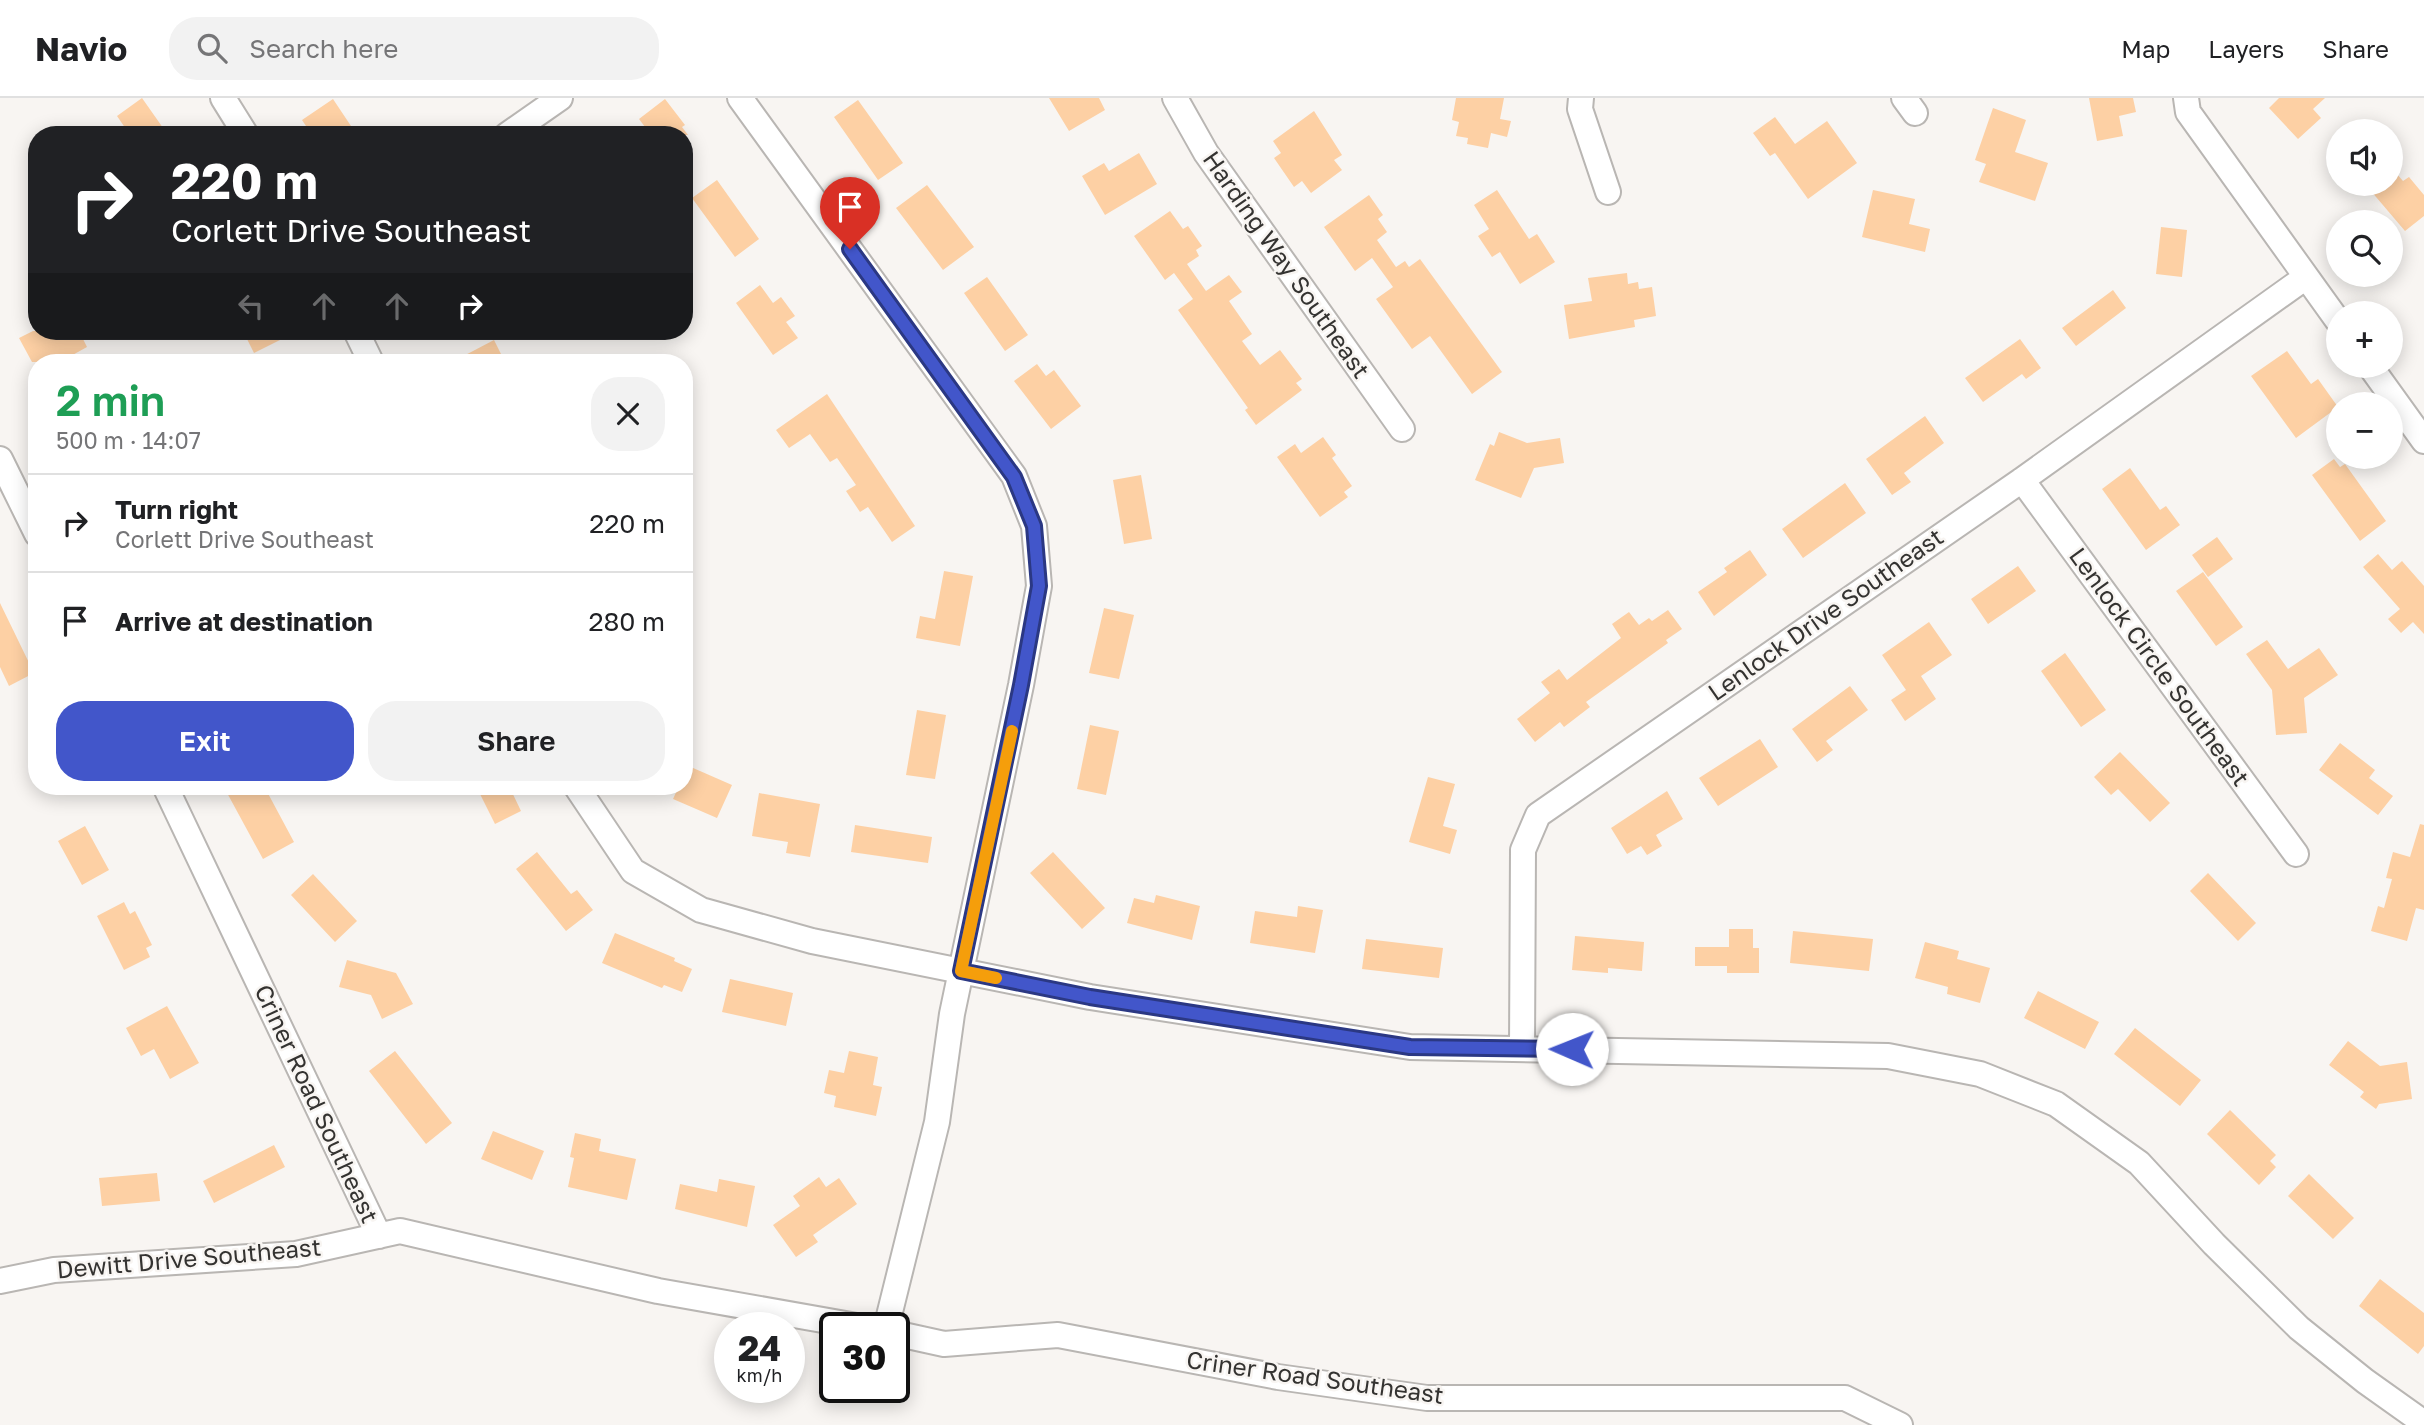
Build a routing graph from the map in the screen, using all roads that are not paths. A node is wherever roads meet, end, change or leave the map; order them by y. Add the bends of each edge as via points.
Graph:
1 (223, 98) edge
2 (560, 98) edge
3 (740, 98) edge
4 (1175, 98) edge
5 (1580, 98) edge
6 (2186, 98) edge
7 (240, 126) edge
8 (520, 126) edge
9 (1608, 192) dead end
10 (2306, 277) junction
11 (2326, 304) edge
12 (2379, 378) edge
13 (1402, 429) dead end
14 (2424, 441) edge
15 (0, 460) edge
16 (2022, 480) junction
17 (28, 516) edge
18 (169, 795) edge
19 (582, 795) edge
20 (2296, 854) dead end
21 (961, 971) junction
22 (1522, 1049) junction
23 (379, 1236) junction
24 (0, 1282) edge
25 (890, 1312) edge
26 (819, 1319) edge
27 (910, 1337) edge
28 (2424, 1423) edge
29 (1900, 1425) edge

1 - 7 street
2 - 8 street
3 - 21 street via 1014,477 1034,526 1039,586
4 - 13 street, Harding Way Southeast via 1206,153
5 - 9 street
6 - 10 street via 2188,111
10 - 11 street
10 - 16 street, Lenlock Drive Southeast
12 - 14 street
15 - 17 street
16 - 20 street, Lenlock Circle Southeast
16 - 22 street, Lenlock Drive Southeast via 1538,815 1523,850
18 - 23 street, Criner Road Southeast
19 - 21 street via 633,871 701,910 812,941
21 - 22 street via 1090,997 1410,1047
21 - 25 street via 937,1122
22 - 28 street via 1888,1056 1980,1074 2056,1104 2139,1163 2300,1328
23 - 24 street, Dewitt Drive Southeast via 296,1254 54,1270
23 - 26 street, Criner Road Southeast via 400,1231 658,1291
27 - 29 street, Criner Road Southeast via 944,1344 1058,1335 1278,1377 1427,1398 1845,1398

